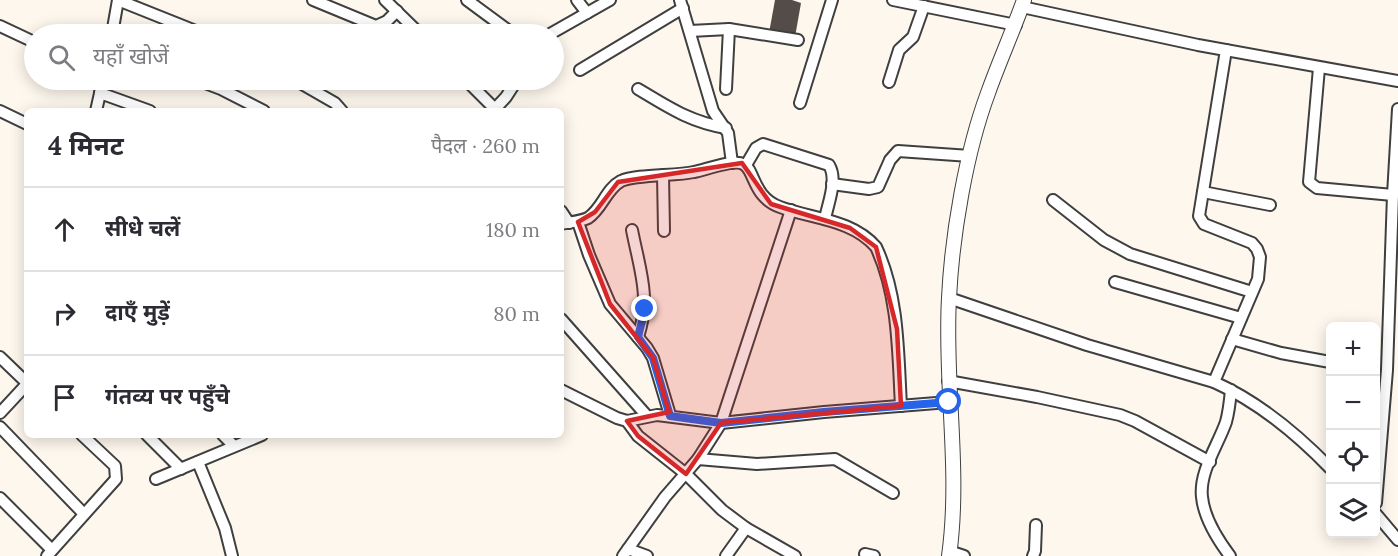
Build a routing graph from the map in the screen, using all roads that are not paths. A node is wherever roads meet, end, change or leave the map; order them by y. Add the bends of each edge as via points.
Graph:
1 (118, 0) edge
2 (314, 0) edge
3 (385, 0) edge
4 (467, 0) edge
5 (577, 0) edge
6 (610, 0) edge
7 (832, 0) edge
8 (893, 0) edge
9 (1023, 3) edge
10 (681, 4) edge
11 (924, 6) junction
12 (397, 11) junction
13 (587, 13) junction
14 (114, 24) edge
15 (178, 24) edge
16 (371, 24) edge
17 (380, 24) edge
18 (410, 24) edge
19 (499, 24) edge
20 (1016, 25) junction
21 (0, 26) edge
22 (564, 26) edge
23 (729, 29) junction
24 (690, 31) junction
25 (24, 37) edge
26 (798, 40) dead end
27 (1226, 50) junction
28 (1319, 68) junction
29 (580, 70) dead end
30 (1398, 81) edge
31 (889, 82) dead end
32 (638, 89) dead end
33 (726, 89) dead end
34 (101, 90) edge
35 (223, 90) edge
36 (312, 90) edge
37 (476, 90) edge
38 (511, 90) edge
39 (100, 93) junction
40 (800, 103) dead end
41 (97, 108) edge
42 (142, 108) edge
43 (258, 108) edge
44 (339, 108) edge
45 (493, 108) edge
46 (497, 108) edge
47 (1398, 109) edge
48 (0, 111) edge
49 (24, 123) edge
50 (726, 128) junction
51 (970, 156) junction
52 (732, 163) junction
53 (746, 165) junction
54 (663, 175) junction
55 (832, 184) junction
56 (1203, 192) junction
57 (1393, 195) junction
58 (1053, 200) dead end
59 (1270, 205) dead end
60 (791, 210) junction
61 (825, 219) junction
62 (569, 223) edge
63 (632, 230) dead end
64 (664, 231) dead end
65 (1115, 282) dead end
66 (1252, 292) junction
67 (949, 298) junction
68 (1394, 315) edge
69 (1241, 318) junction
70 (564, 323) edge
71 (638, 337) junction
72 (1232, 339) junction
73 (0, 357) edge
74 (1326, 361) edge
75 (1380, 369) edge
76 (1387, 370) junction
77 (24, 381) edge
78 (948, 381) junction
79 (1214, 382) junction
80 (24, 387) edge
81 (1231, 390) junction
82 (564, 392) edge
83 (949, 402) junction
84 (901, 406) junction
85 (0, 413) edge
86 (647, 416) junction
87 (670, 416) junction
88 (627, 421) junction
89 (721, 423) junction
90 (0, 427) edge
91 (85, 438) edge
92 (150, 438) edge
93 (226, 438) edge
94 (254, 438) edge
95 (234, 446) junction
96 (698, 459) junction
97 (198, 462) junction
98 (1210, 462) junction
99 (1326, 464) edge
100 (181, 468) junction
101 (686, 474) junction
102 (156, 479) dead end
103 (1378, 484) edge
104 (893, 493) dead end
105 (0, 498) edge
106 (84, 514) junction
107 (1380, 519) edge
108 (1036, 525) dead end
109 (746, 528) junction
110 (1398, 540) edge
111 (49, 553) edge
112 (625, 553) edge
113 (949, 554) edge
114 (791, 555) edge
115 (232, 556) edge
116 (647, 556) edge
117 (726, 556) edge
118 (964, 556) edge
119 (1033, 556) edge
120 (1230, 556) edge

1 - 14 street
1 - 15 street
2 - 16 street
3 - 12 street
4 - 19 street
5 - 13 street
6 - 13 street
7 - 40 street
8 - 11 street
9 - 20 street
9 - 27 street
10 - 24 street
10 - 29 street
11 - 20 street
11 - 31 street via 913,37 899,50
12 - 17 street
12 - 18 street
13 - 22 street
20 - 51 street via 987,94
21 - 25 street
23 - 24 street
23 - 26 street
23 - 33 street
24 - 50 street via 713,111
27 - 28 street
27 - 56 street
28 - 30 street
28 - 57 street via 1309,182 1317,188
32 - 50 street via 684,117
34 - 39 street
35 - 43 street
36 - 44 street
37 - 45 street
38 - 46 street
39 - 41 street
39 - 42 street
47 - 57 street
48 - 49 street
50 - 52 street
51 - 55 street via 898,151 878,187
51 - 67 street
52 - 53 street
52 - 54 street
53 - 55 street via 759,145 766,144 829,165
53 - 60 street via 764,197 771,204
54 - 62 street via 618,183 595,212
54 - 64 street
55 - 61 street
56 - 59 street
56 - 66 street via 1200,220 1252,243 1257,249 1261,266
57 - 68 street
58 - 66 street via 1104,240 1130,254
60 - 61 street
60 - 89 street
61 - 84 street via 862,234 881,257 897,329
62 - 71 street via 589,255 610,304
63 - 71 street via 645,294 644,319
65 - 69 street
66 - 69 street
67 - 78 street
67 - 79 street via 1087,345
68 - 76 street
69 - 72 street
70 - 86 street
71 - 87 street via 653,358
72 - 74 street
72 - 79 street
73 - 77 street
75 - 76 street
76 - 103 street
78 - 83 street
78 - 98 street via 1120,416
79 - 81 street
80 - 85 street
81 - 98 street via 1225,423
81 - 99 street via 1283,423
82 - 88 street
83 - 84 street
83 - 113 street via 954,466
84 - 89 street
86 - 87 street
86 - 88 street
87 - 89 street
88 - 101 street via 638,436
89 - 96 street
90 - 106 street
91 - 106 street via 117,471 116,479
92 - 100 street
93 - 95 street
94 - 95 street
95 - 97 street
96 - 101 street
96 - 104 street via 757,464 835,459
97 - 100 street
97 - 115 street
98 - 120 street via 1202,486 1204,507
100 - 102 street
101 - 109 street
101 - 112 street
105 - 111 street
106 - 111 street
107 - 110 street
108 - 119 street
109 - 114 street
109 - 117 street
112 - 116 street
113 - 118 street

